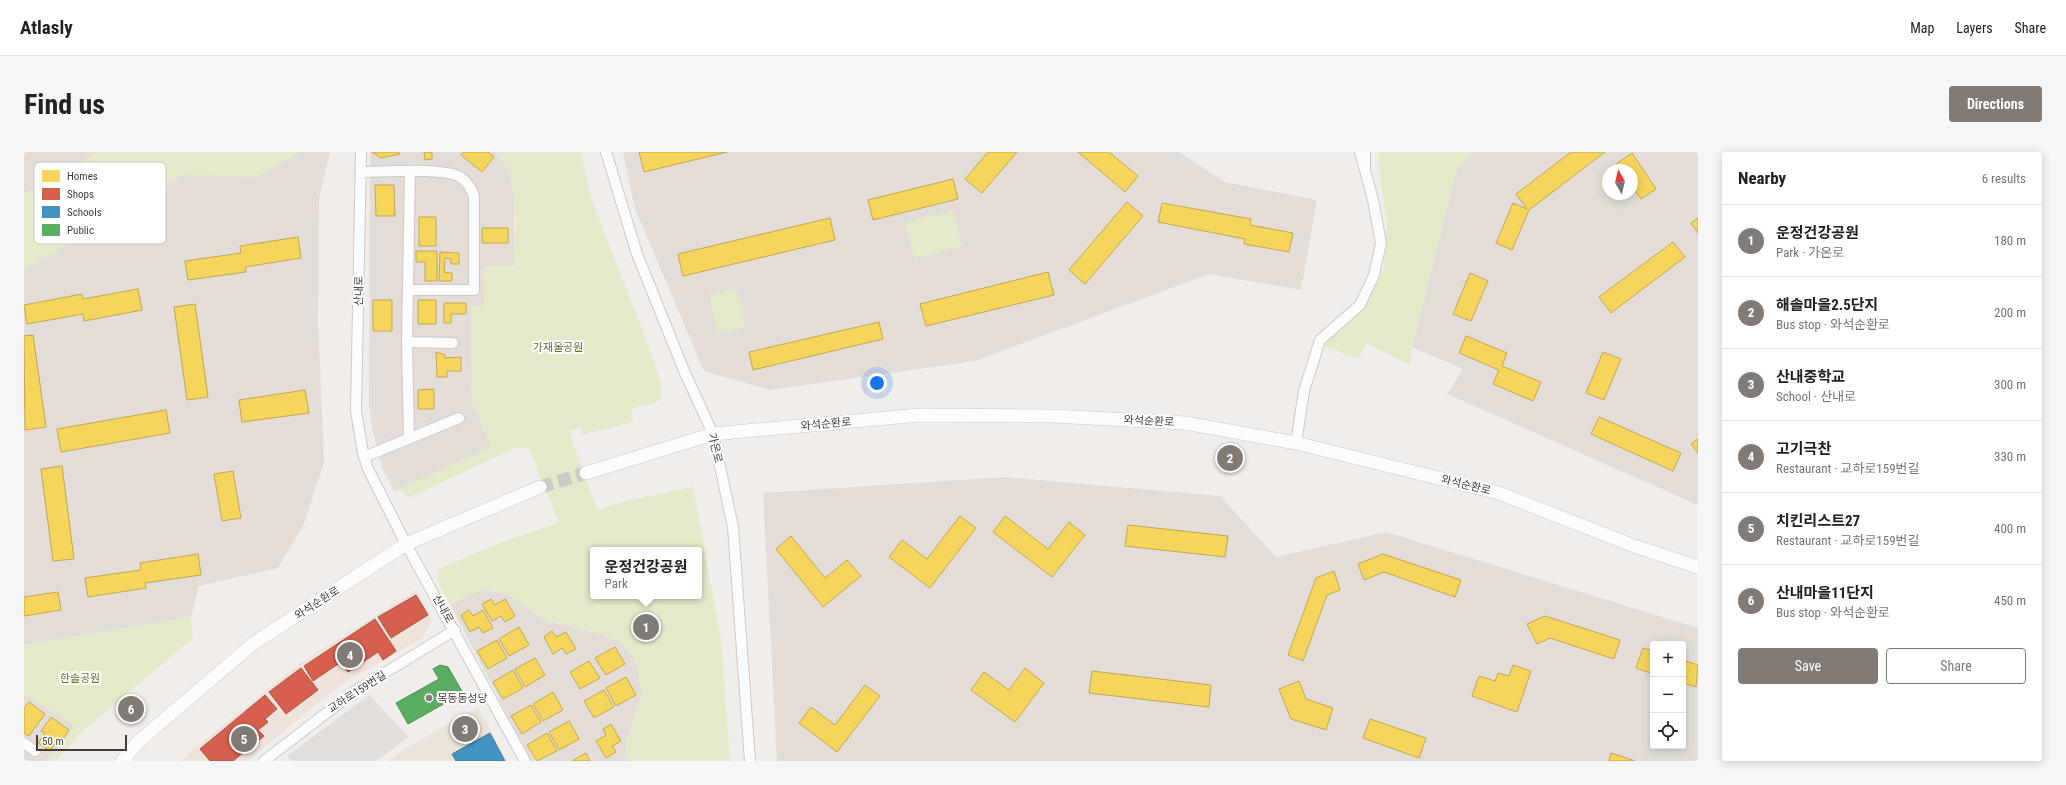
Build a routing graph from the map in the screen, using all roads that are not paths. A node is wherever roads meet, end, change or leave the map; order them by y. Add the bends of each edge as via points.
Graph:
1 (361, 152) edge
2 (606, 152) edge
3 (1360, 152) edge
4 (1365, 152) edge
5 (1365, 170) junction
6 (361, 172) junction
7 (410, 172) junction
8 (408, 290) junction
9 (407, 342) junction
10 (453, 343) dead end
11 (460, 418) dead end
12 (713, 434) junction
13 (409, 439) junction
14 (1296, 443) junction
15 (364, 457) junction
16 (586, 473) tunnel mouth
17 (540, 487) tunnel mouth
18 (406, 544) junction
19 (1698, 567) edge
20 (455, 630) junction
21 (24, 743) edge
22 (35, 751) dead end
23 (122, 761) edge
24 (264, 761) edge
25 (525, 761) edge
26 (750, 761) edge

1 - 6 street, 산내로
2 - 12 street, 가온로 via 637,254 685,374
3 - 5 street
4 - 5 street
5 - 14 street via 1381,243 1374,275 1360,305 1320,340 1304,391
6 - 7 street
6 - 15 street, 산내로 via 356,411
7 - 8 street
7 - 8 street via 445,172 469,184 474,196 474,290
8 - 9 street
9 - 10 street
9 - 13 street
11 - 13 street
12 - 14 street, 와석순환로 via 920,415 1052,416 1185,423
12 - 16 street, 와석순환로
12 - 26 street, 가온로 via 733,527
13 - 15 street
14 - 19 street, 와석순환로 via 1499,494 1634,546
15 - 18 street, 산내로
17 - 18 street, 와석순환로
18 - 20 street, 산내로
18 - 23 street, 와석순환로 via 254,643 138,742
20 - 24 street, 교하로159번길 via 355,692
20 - 25 street, 산내로
21 - 22 street

